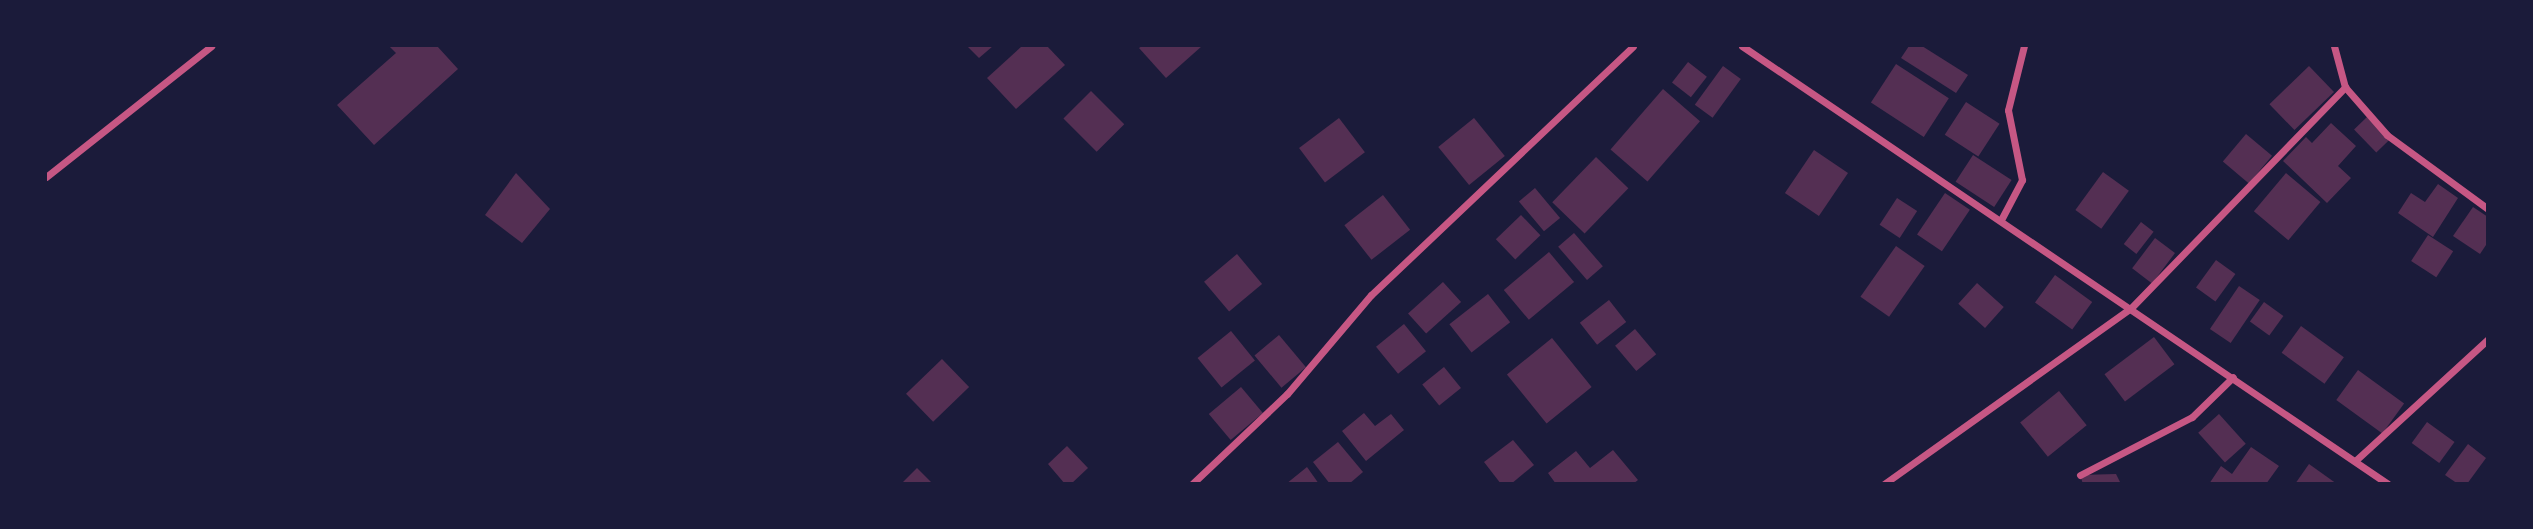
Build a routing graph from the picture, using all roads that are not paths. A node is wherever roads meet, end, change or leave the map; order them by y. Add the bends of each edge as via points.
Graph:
1 (211, 46) edge
2 (1633, 46) edge
3 (1742, 46) edge
4 (2024, 46) edge
5 (2334, 46) edge
6 (2345, 88) junction
7 (46, 177) edge
8 (2487, 209) edge
9 (2002, 218) junction
10 (2131, 308) junction
11 (2487, 339) edge
12 (2233, 377) junction
13 (2355, 461) junction
14 (2080, 475) dead end
15 (1192, 484) edge
16 (1884, 484) edge
17 (2388, 484) edge

1 - 7 street
2 - 15 street via 1371,295 1287,394
3 - 9 street
4 - 9 street via 2008,110 2022,180
5 - 6 street
6 - 8 street via 2399,146
6 - 10 street
9 - 10 street
10 - 12 street
10 - 16 street
11 - 13 street
12 - 13 street
12 - 14 street via 2192,417
13 - 17 street

